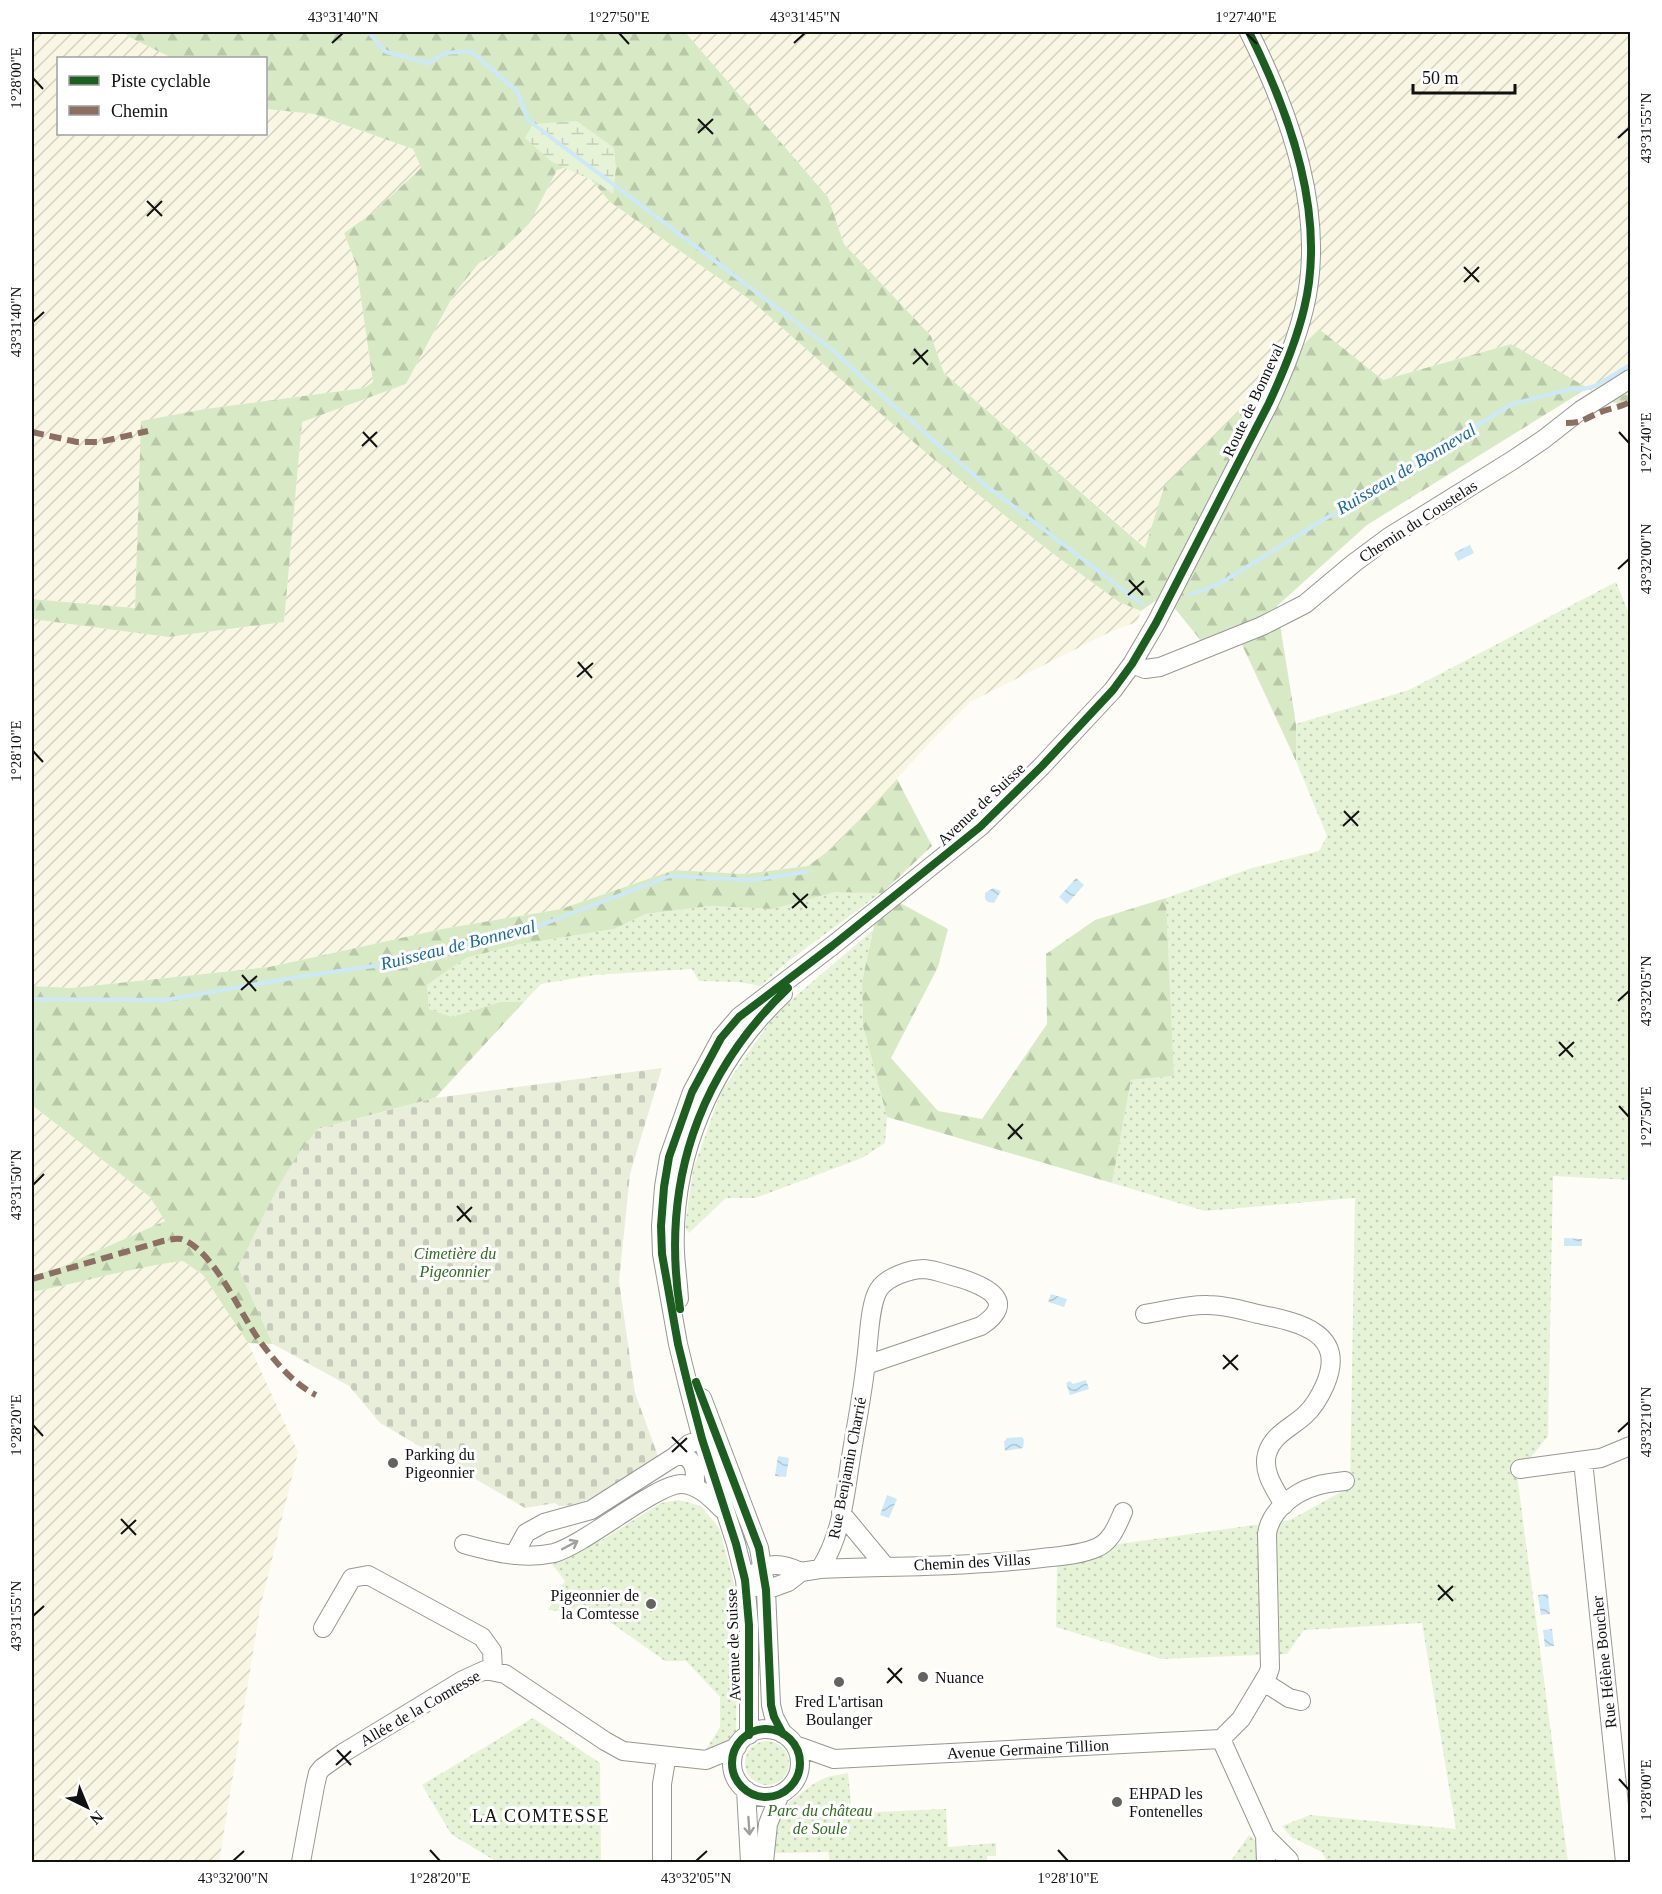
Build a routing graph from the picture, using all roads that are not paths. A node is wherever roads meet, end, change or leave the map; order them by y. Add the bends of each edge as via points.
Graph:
1 (1241, 32) edge
2 (1249, 32) edge
3 (1263, 60) junction
4 (1630, 379) edge
5 (1132, 664) junction
6 (1144, 1314) dead end
7 (866, 1365) junction
8 (709, 1438) junction
9 (1630, 1446) edge
10 (674, 1457) junction
11 (1583, 1461) junction
12 (1520, 1469) dead end
13 (1345, 1481) dead end
14 (695, 1487) junction
15 (1284, 1505) junction
16 (725, 1512) junction
17 (1123, 1512) dead end
18 (841, 1513) junction
19 (464, 1544) dead end
20 (514, 1555) junction
21 (885, 1566) junction
22 (762, 1567) junction
23 (820, 1569) junction
24 (801, 1572) junction
25 (744, 1580) junction
26 (766, 1590) junction
27 (323, 1628) dead end
28 (493, 1670) junction
29 (1264, 1682) junction
30 (1301, 1701) dead end
31 (789, 1739) junction
32 (1221, 1739) junction
33 (743, 1741) junction
34 (665, 1757) junction
35 (834, 1759) junction
36 (706, 1760) junction
37 (796, 1778) junction
38 (741, 1784) junction
39 (780, 1794) junction
40 (1264, 1836) junction
41 (1287, 1862) edge
42 (301, 1863) edge
43 (662, 1863) edge
44 (750, 1863) edge
45 (764, 1863) edge
46 (1266, 1863) edge
47 (1624, 1863) edge

1 - 3 street, Route de Bonneval
2 - 3 street, Route de Bonneval
3 - 5 street, Route de Bonneval via 1287,118 1301,168 1311,248 1305,307 1269,404
4 - 5 street, Chemin du Coustelas via 1513,460 1389,537 1295,609 1160,667 1145,669
5 - 8 street, Avenue de Suisse via 1089,718 980,826 832,946 756,1021 725,1064 700,1111 685,1156 676,1224 679,1300
6 - 15 street via 1201,1305 1221,1306 1297,1322 1324,1341 1330,1365 1318,1400 1304,1417 1280,1434 1268,1451 1266,1469
7 - 7 street, Rue Benjamin Charrié via 875,1298 891,1279 931,1270 983,1286 995,1297 993,1316 981,1326
7 - 18 street, Rue Benjamin Charrié
8 - 10 street via 689,1444
8 - 16 street, Avenue de Suisse
8 - 22 street, Avenue de Suisse via 752,1527
9 - 11 street
10 - 14 street via 690,1458
10 - 20 street via 591,1510 544,1523 526,1533
11 - 12 street
11 - 47 street, Rue Hélène Boucher
13 - 15 street via 1308,1489
14 - 16 street
20 -> 14 street via 556,1552 662,1490 680,1484
15 - 29 street via 1273,1515 1267,1534 1270,1662
16 - 25 street, Avenue de Suisse
17 - 21 street, Chemin des Villas via 1102,1545 1078,1553 998,1563
18 - 21 street
18 - 23 street, Rue Benjamin Charrié via 836,1540
19 - 20 street
21 - 23 street, Chemin des Villas
22 - 24 street, Chemin des Villas via 775,1564
22 - 25 street
22 - 26 street, Avenue de Suisse
23 - 24 street, Chemin des Villas
24 - 26 street, Chemin des Villas
25 - 26 street
25 - 33 street, Avenue de Suisse via 749,1625
26 - 31 street, Avenue de Suisse via 771,1705
27 - 28 street via 352,1578 368,1575 482,1637 492,1651
28 - 34 street, Allée de la Comtesse via 505,1674 616,1748
28 - 42 street, Allée de la Comtesse via 470,1677 322,1768 316,1779
29 - 30 street
29 - 32 street via 1241,1719
31 - 33 street via 769,1729
31 - 35 street, Avenue Germaine Tillion
31 - 37 street via 800,1760
32 - 35 street, Avenue Germaine Tillion
32 - 40 street
33 - 36 street, Allée de la Comtesse
33 - 38 street via 733,1763
34 - 36 street, Allée de la Comtesse
34 - 43 street
35 - 37 street, Avenue Germaine Tillion
36 - 38 street, Allée de la Comtesse
37 - 39 street
38 - 39 street via 766,1797
38 -> 44 street
39 - 45 street via 767,1830
40 - 41 street
40 - 46 street

